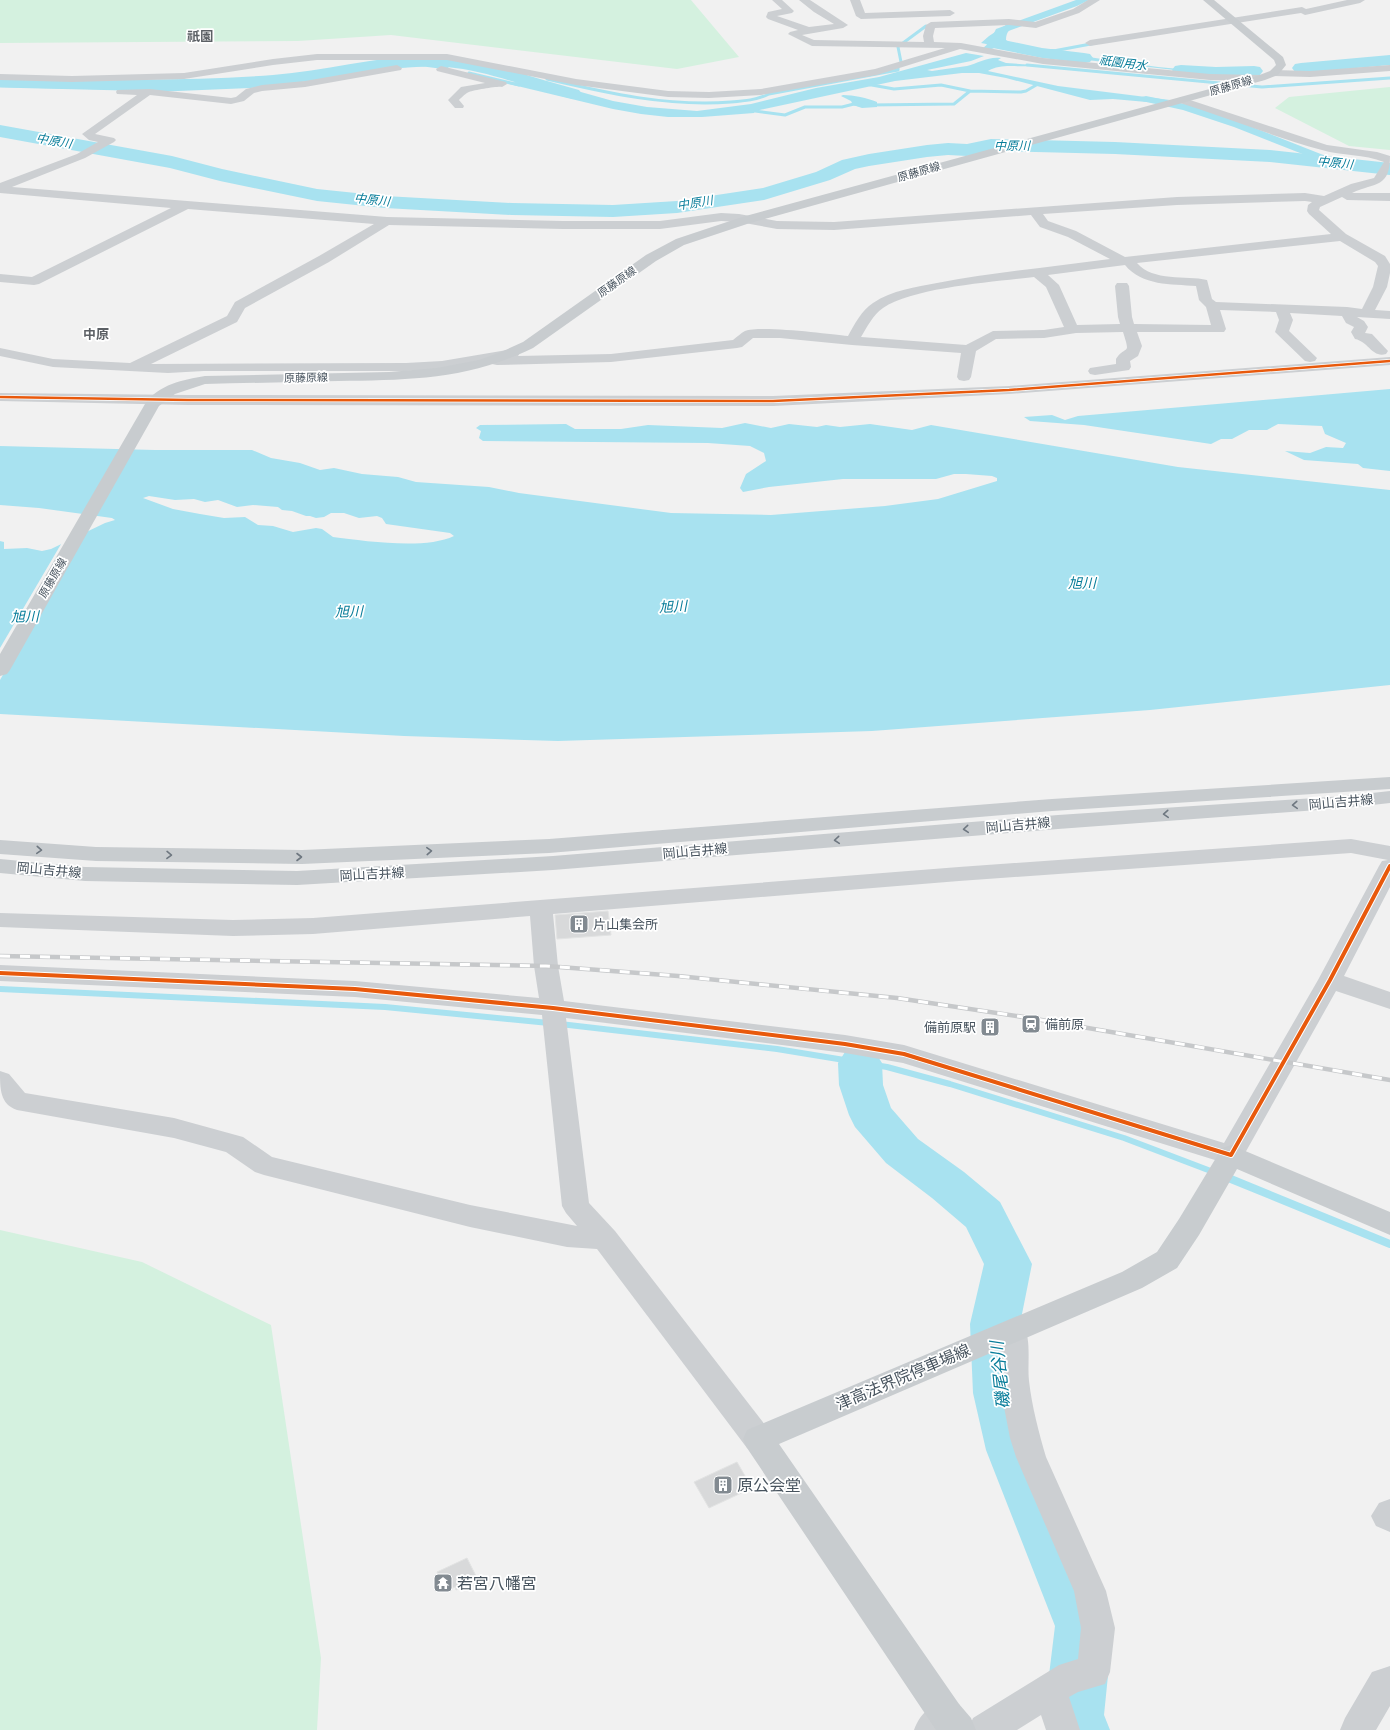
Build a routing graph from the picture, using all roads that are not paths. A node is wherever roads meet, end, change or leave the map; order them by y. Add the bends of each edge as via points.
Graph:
1 (777, 0) edge
2 (804, 0) edge
3 (855, 0) edge
4 (1095, 0) edge
5 (1208, 0) edge
6 (1360, 0) edge
7 (1290, 2) dead end
8 (1304, 11) junction
9 (928, 13) junction
10 (1320, 20) dead end
11 (1233, 21) junction
12 (954, 24) junction
13 (931, 25) junction
14 (808, 30) junction
15 (1090, 43) dead end
16 (929, 44) junction
17 (961, 46) junction
18 (1390, 68) edge
19 (1274, 72) junction
20 (537, 75) junction
21 (0, 77) edge
22 (1261, 78) junction
23 (504, 84) junction
24 (109, 92) dead end
25 (148, 92) junction
26 (1177, 101) junction
27 (459, 106) dead end
28 (1390, 161) edge
29 (0, 188) edge
30 (1390, 196) edge
31 (1330, 198) junction
32 (188, 204) junction
33 (1034, 211) junction
34 (746, 220) junction
35 (387, 221) junction
36 (1342, 237) junction
37 (1126, 260) junction
38 (1036, 272) junction
39 (0, 278) edge
40 (1122, 286) dead end
41 (1212, 306) junction
42 (1282, 308) junction
43 (1347, 311) junction
44 (1367, 312) junction
45 (1390, 315) edge
46 (1129, 328) junction
47 (1071, 329) junction
48 (852, 341) junction
49 (969, 349) junction
50 (0, 352) edge
51 (513, 353) junction
52 (1387, 354) edge
53 (1310, 358) junction
54 (492, 361) junction
55 (134, 366) junction
56 (1077, 376) junction
57 (964, 377) dead end
58 (1009, 390) junction
59 (0, 397) edge
60 (155, 402) junction
61 (0, 670) edge
62 (1390, 783) edge
63 (1390, 797) edge
64 (0, 847) edge
65 (1390, 853) edge
66 (0, 866) edge
67 (1390, 866) edge
68 (541, 908) junction
69 (0, 920) edge
70 (0, 973) edge
71 (1330, 980) junction
72 (1390, 1000) edge
73 (554, 1018) junction
74 (0, 1080) edge
75 (1225, 1167) junction
76 (1390, 1224) edge
77 (605, 1239) junction
78 (1001, 1336) junction
79 (758, 1439) junction
80 (1390, 1513) edge
81 (1390, 1518) edge
82 (1069, 1681) junction
83 (1390, 1683) edge
84 (946, 1725) edge
85 (985, 1730) edge
86 (1063, 1730) edge
87 (1357, 1730) edge

1 - 14 street via 789,11 771,14 771,17
2 - 14 street via 843,25
3 - 9 street via 861,16 900,11
4 - 12 street via 1076,11 1036,25
5 - 11 main road
6 - 8 street
7 - 8 street
8 - 10 street
8 - 11 street
9 - 12 street via 949,9
9 - 13 street
11 - 15 street
11 - 19 main road via 1279,59 1281,65
12 - 13 street
13 - 16 street
14 - 16 street via 793,34 816,44
16 - 17 street
17 - 20 street via 877,72 728,95 668,94
17 - 22 street via 1043,62 1210,77
18 - 19 street via 1310,74
19 - 22 main road, 原藤原線
20 - 21 street via 447,57 377,56 299,58 184,76 72,79
20 - 23 street
22 - 26 main road, 原藤原線
23 - 25 street via 429,68 396,68 305,84 262,88 231,101
23 - 27 street via 465,89 453,100
24 - 25 street
25 - 29 street via 88,134 93,138 110,140 106,143 81,156
26 - 28 street via 1303,142 1343,152 1377,155
26 - 34 main road, 原藤原線
28 - 31 street via 1378,180
29 - 32 street via 70,196
30 - 31 street
31 - 33 street via 1177,201
31 - 36 street via 1314,205 1312,211
32 - 35 street
32 - 39 street via 34,281
33 - 34 street via 834,226 776,225
33 - 37 street via 1044,224 1072,234
34 - 35 street via 721,217 645,225
34 - 51 main road, 原藤原線 via 666,249
35 - 55 street via 324,260 240,305 232,319
36 - 37 street
36 - 44 street via 1380,259 1384,266 1380,287
37 - 38 street
37 - 41 street via 1136,270 1152,278 1202,283 1206,300
38 - 47 street via 1052,285
38 - 48 street via 916,291 894,298 878,306 867,317
40 - 46 street via 1124,317
41 - 42 street
41 - 46 street via 1219,330
42 - 43 street
42 - 53 street via 1286,320 1282,332
43 - 44 street
43 - 52 street via 1351,320 1361,327 1358,332 1360,336 1368,337
44 - 45 street
46 - 47 street
46 - 56 street via 1135,346 1133,353 1123,359 1124,367 1091,371
47 - 49 street via 1044,334 993,335
48 - 49 street
48 - 54 street via 780,334 750,334 737,344 646,355
49 - 57 street
50 - 55 street via 53,363
51 - 54 main road, 原藤原線
51 - 55 street via 442,365 406,367 204,366 168,369
52 - 53 street
52 - 58 street
53 - 56 street
54 - 60 main road, 原藤原線 via 432,374 204,380 170,390
56 - 58 street
58 - 60 street via 773,401
59 - 60 street
60 - 61 main road, 原藤原線
64 -> 62 main road, 岡山吉井線 via 96,854 302,857 525,847 1052,805
63 -> 66 main road, 岡山吉井線 via 553,862 297,878 85,874
65 - 68 street via 1350,846
67 - 71 street
68 - 69 street via 313,926 233,928
68 - 73 street
70 - 73 street via 356,989
71 - 72 street
71 - 75 street
73 - 75 street via 845,1044 904,1054
73 - 77 street via 576,1206
74 - 77 street via 17,1101 174,1128 234,1144 264,1166 470,1216 567,1236
75 - 76 main road
75 - 78 main road, 津高法界院停車場線 via 1167,1260 1132,1280
77 - 79 street
78 - 79 main road, 津高法界院停車場線
78 - 82 street via 1031,1457 1090,1591 1098,1628 1094,1672
79 - 84 main road
80 - 81 street via 1387,1516
82 - 85 street
82 - 86 street
83 - 87 street via 1384,1684

